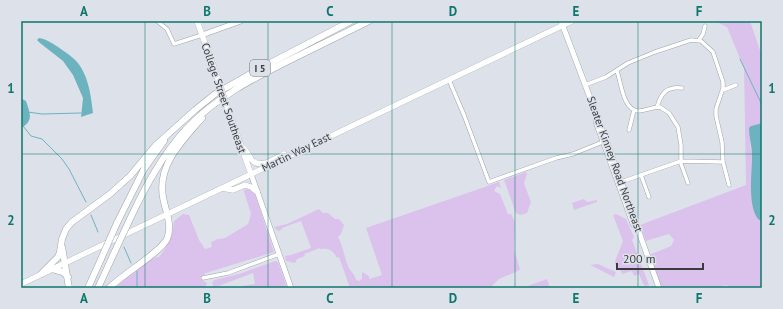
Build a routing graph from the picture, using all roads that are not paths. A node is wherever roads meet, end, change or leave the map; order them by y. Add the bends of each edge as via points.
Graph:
1 (157, 21) edge
2 (197, 21) edge
3 (240, 21) edge
4 (351, 21) edge
5 (368, 21) edge
6 (572, 21) edge
7 (562, 23) edge
8 (705, 26) dead end
9 (202, 35) junction
10 (699, 40) junction
11 (617, 71) junction
12 (448, 80) junction
13 (736, 85) dead end
14 (585, 86) junction
15 (682, 88) dead end
16 (723, 90) junction
17 (220, 99) junction
18 (656, 107) junction
19 (634, 110) junction
20 (177, 126) junction
21 (629, 130) dead end
22 (605, 142) junction
23 (241, 146) junction
24 (303, 149) junction
25 (681, 161) junction
26 (723, 162) junction
27 (251, 174) junction
28 (641, 175) junction
29 (621, 182) junction
30 (688, 183) dead end
31 (729, 185) dead end
32 (222, 188) junction
33 (257, 192) junction
34 (649, 198) dead end
35 (168, 214) junction
36 (61, 243) junction
37 (279, 254) junction
38 (66, 262) junction
39 (52, 269) junction
40 (41, 274) junction
41 (68, 277) junction
42 (203, 278) dead end
43 (21, 284) edge
44 (69, 288) edge
45 (88, 288) edge
46 (98, 288) edge
47 (109, 288) edge
48 (291, 288) edge
49 (656, 288) edge
50 (659, 288) edge

1 - 9 street via 167,29 174,44
2 - 9 main road, College Street Southeast
3 - 9 street
4 - 20 highway, I 5 via 215,94
5 - 17 highway, I 5 via 261,74
6 - 7 main road, Martin Way East
7 - 12 main road, Martin Way East
7 - 14 street, Sleater Kinney Road Northeast
8 - 10 street
9 - 23 main road, College Street Southeast, bridge
10 - 11 street via 691,40 655,52 628,63
10 - 16 street via 714,52
11 - 14 street
11 - 19 street via 626,102
12 - 22 street via 464,114 489,182
12 - 24 main road, Martin Way East
13 - 16 street
14 - 22 street, Sleater Kinney Road Northeast
15 - 18 street via 674,87 664,93
16 - 26 street via 716,109
17 - 35 highway via 178,147 165,168 163,196
17 - 46 highway, I 5, bridge via 186,129 164,156 130,219
18 - 19 street via 649,110
18 - 25 street via 670,113 678,127
19 - 21 street
20 - 36 highway via 156,145 130,176 72,222 66,229
20 - 45 highway, I 5, bridge via 144,169
22 - 29 street, Sleater Kinney Road Northeast
22 - 49 street, Sleater Kinney Road Northeast
23 - 24 main road via 252,160 260,164 293,150
23 - 27 main road, College Street Southeast
24 - 27 main road, Martin Way East
25 - 26 street
25 - 28 street
25 - 30 street
26 - 31 street
27 - 32 main road, Martin Way East
27 - 33 street
28 - 29 street
28 - 34 street
29 - 50 street, Sleater Kinney Road Northeast
32 - 33 main road via 233,190 247,186
32 - 35 main road, Martin Way East
33 - 37 street
35 - 38 main road, Martin Way East
35 - 47 highway via 168,234 165,242
36 - 38 highway
36 - 40 highway via 58,257
37 - 42 street via 228,273
37 - 48 street
38 - 39 main road, Martin Way East
38 - 41 highway
39 - 40 main road, Martin Way East
39 - 41 highway via 63,272
40 - 43 main road, Martin Way East
41 - 44 highway

